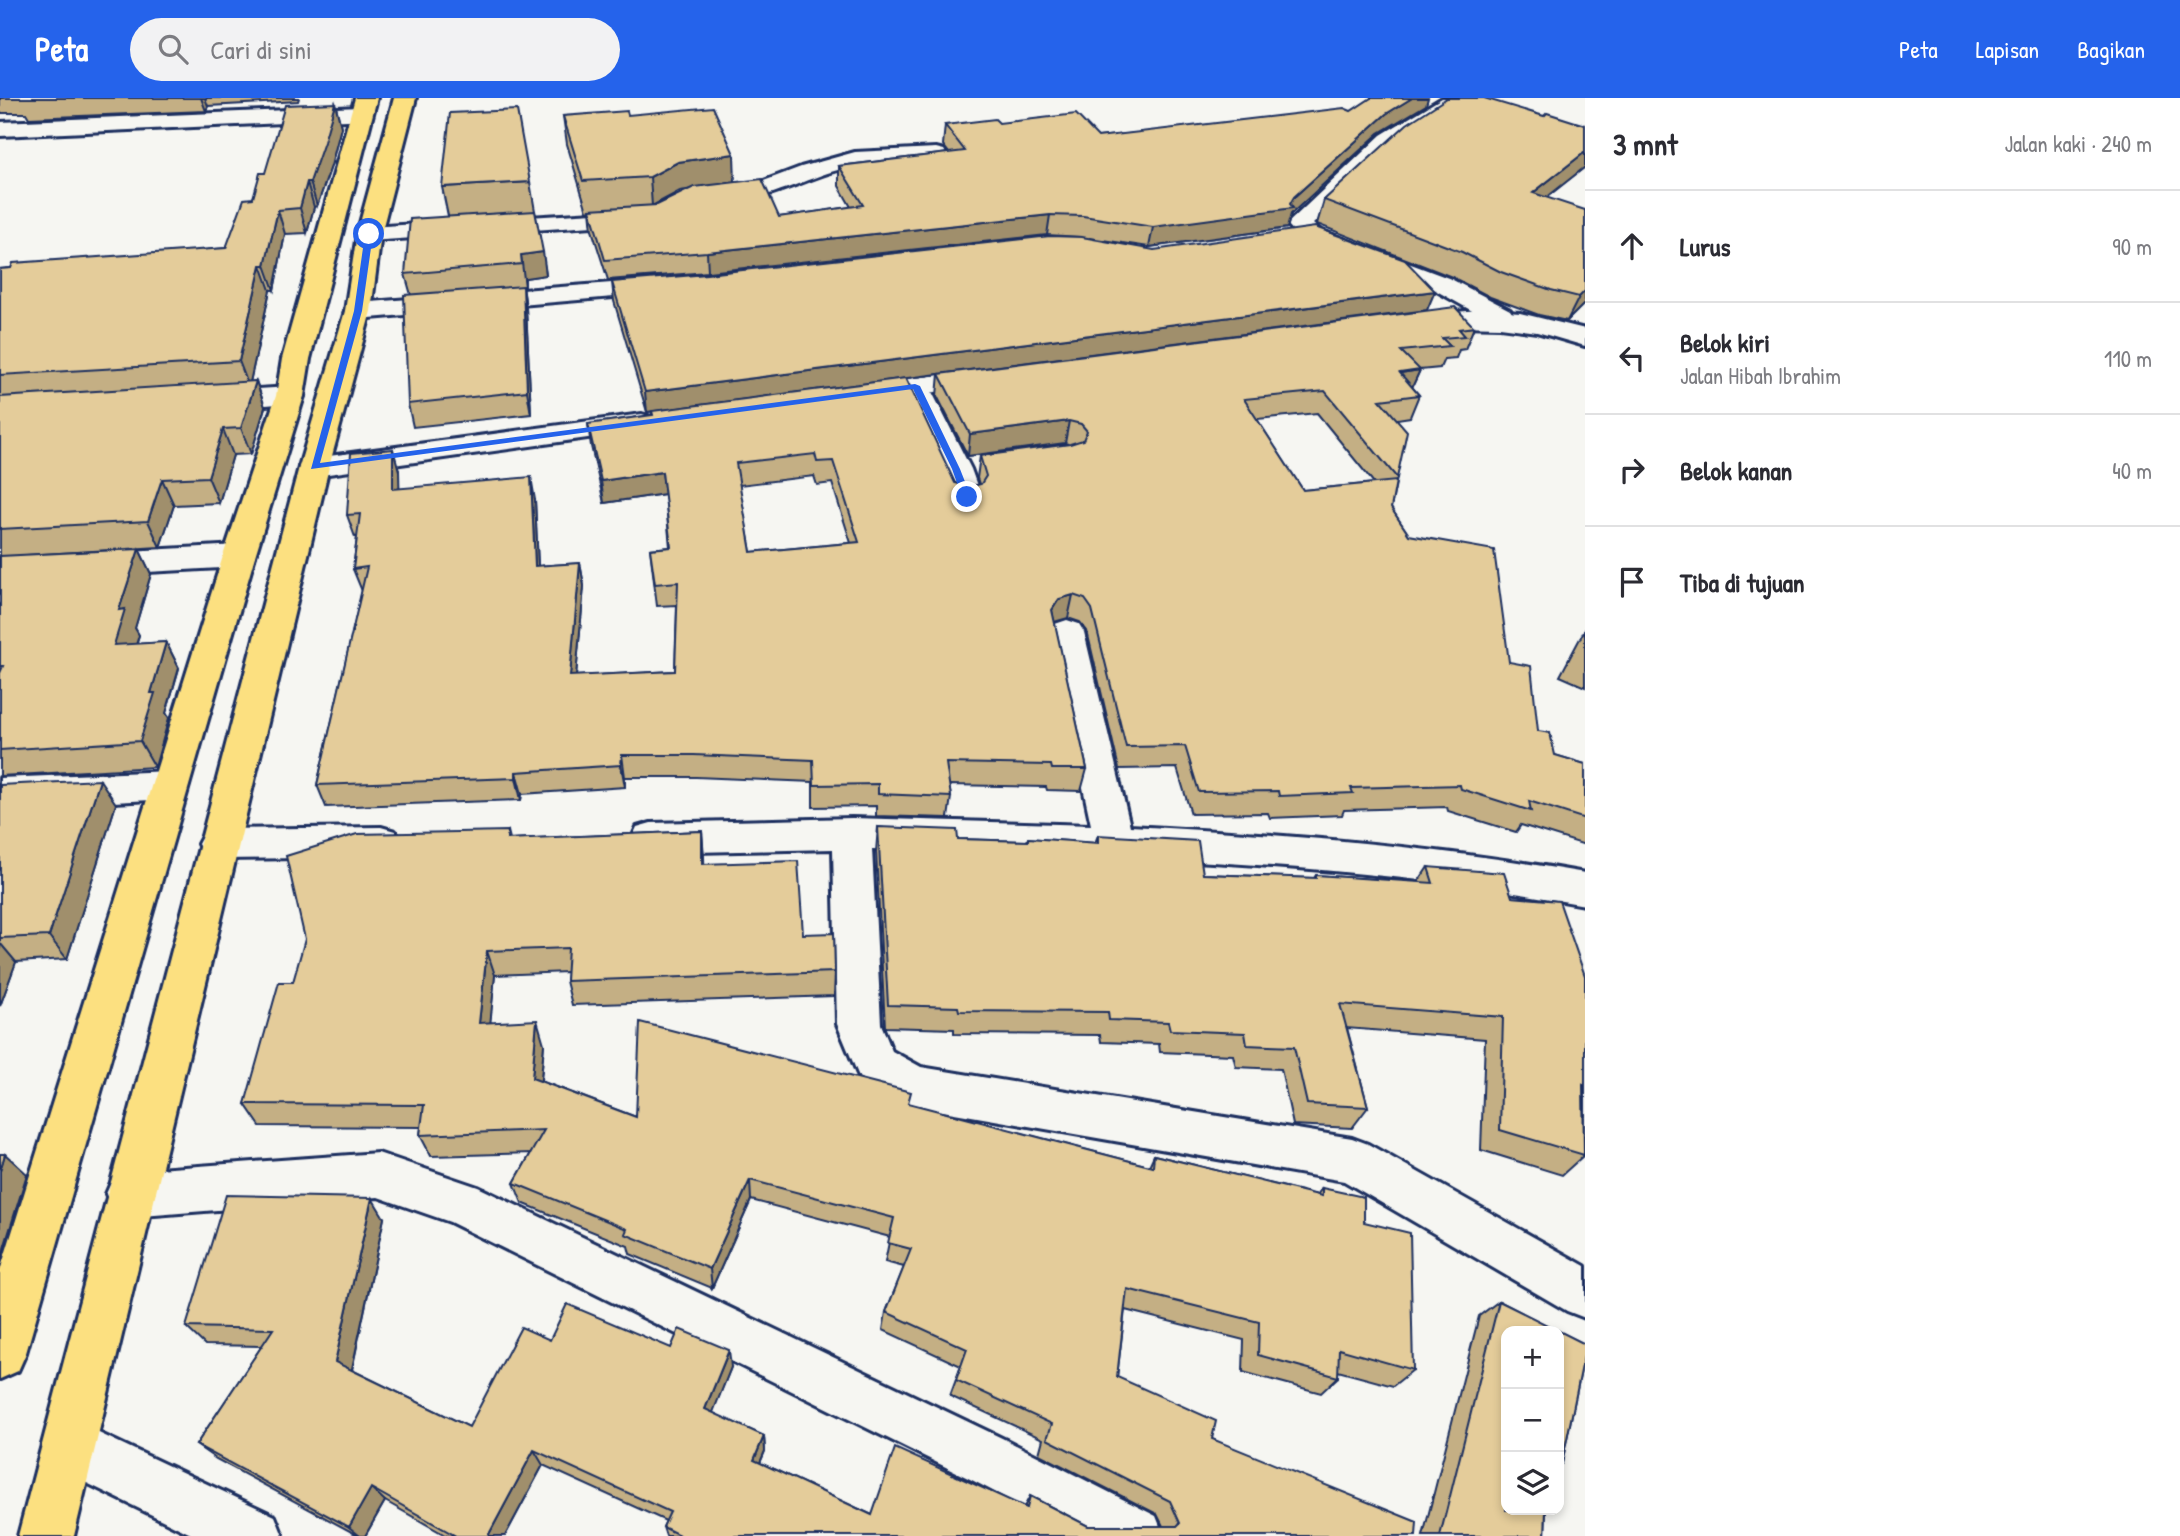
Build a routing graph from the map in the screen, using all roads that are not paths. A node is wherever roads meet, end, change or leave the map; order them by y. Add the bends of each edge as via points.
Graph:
1 (405, 98) edge
2 (1457, 98) edge
3 (363, 106) edge
4 (0, 129) edge
5 (936, 155) edge
6 (696, 197) edge
7 (668, 211) edge
8 (369, 234) junction
9 (1311, 235) junction
10 (1284, 239) edge
11 (681, 285) edge
12 (358, 311) junction
13 (1502, 316) junction
14 (1380, 327) edge
15 (1585, 338) edge
16 (1011, 374) edge
17 (915, 386) junction
18 (290, 396) junction
19 (834, 397) edge
20 (179, 402) edge
21 (670, 419) edge
22 (314, 467) junction
23 (967, 497) edge
24 (239, 556) junction
25 (0, 569) edge
26 (1067, 632) dead end
27 (235, 780) junction
28 (170, 785) junction
29 (0, 793) edge
30 (852, 833) junction
31 (615, 839) edge
32 (1114, 841) junction
33 (410, 842) edge
34 (218, 844) junction
35 (1585, 888) edge
36 (130, 1194) junction
37 (1585, 1293) edge
38 (4, 1326) edge
39 (69, 1446) junction
40 (46, 1536) edge
41 (255, 1536) edge
42 (1136, 1536) edge

1 - 8 main road
2 - 9 street via 1389,140 1301,219 1301,229
3 - 4 street
3 - 18 main road
5 - 6 street via 855,159 765,189
7 - 8 street via 619,219
8 - 12 main road
9 - 10 street
9 - 13 street via 1442,284
11 - 12 street
12 - 22 main road
13 - 14 street via 1462,316
13 - 15 street
16 - 17 street
17 - 19 street
17 - 23 street via 970,467
18 - 20 street
18 - 24 main road
21 - 22 street
22 - 27 main road
24 - 25 street
24 - 28 main road
26 - 32 street
27 - 28 main road
27 - 34 main road
28 - 29 street
28 - 38 main road
30 - 31 street
30 - 32 street
30 - 37 street via 859,1024 876,1065 915,1086 1352,1160
32 - 35 street via 1272,849
33 - 34 street
34 - 36 main road
36 - 39 main road
36 - 42 street via 378,1175 426,1191 461,1203
39 - 40 main road
39 - 41 street

